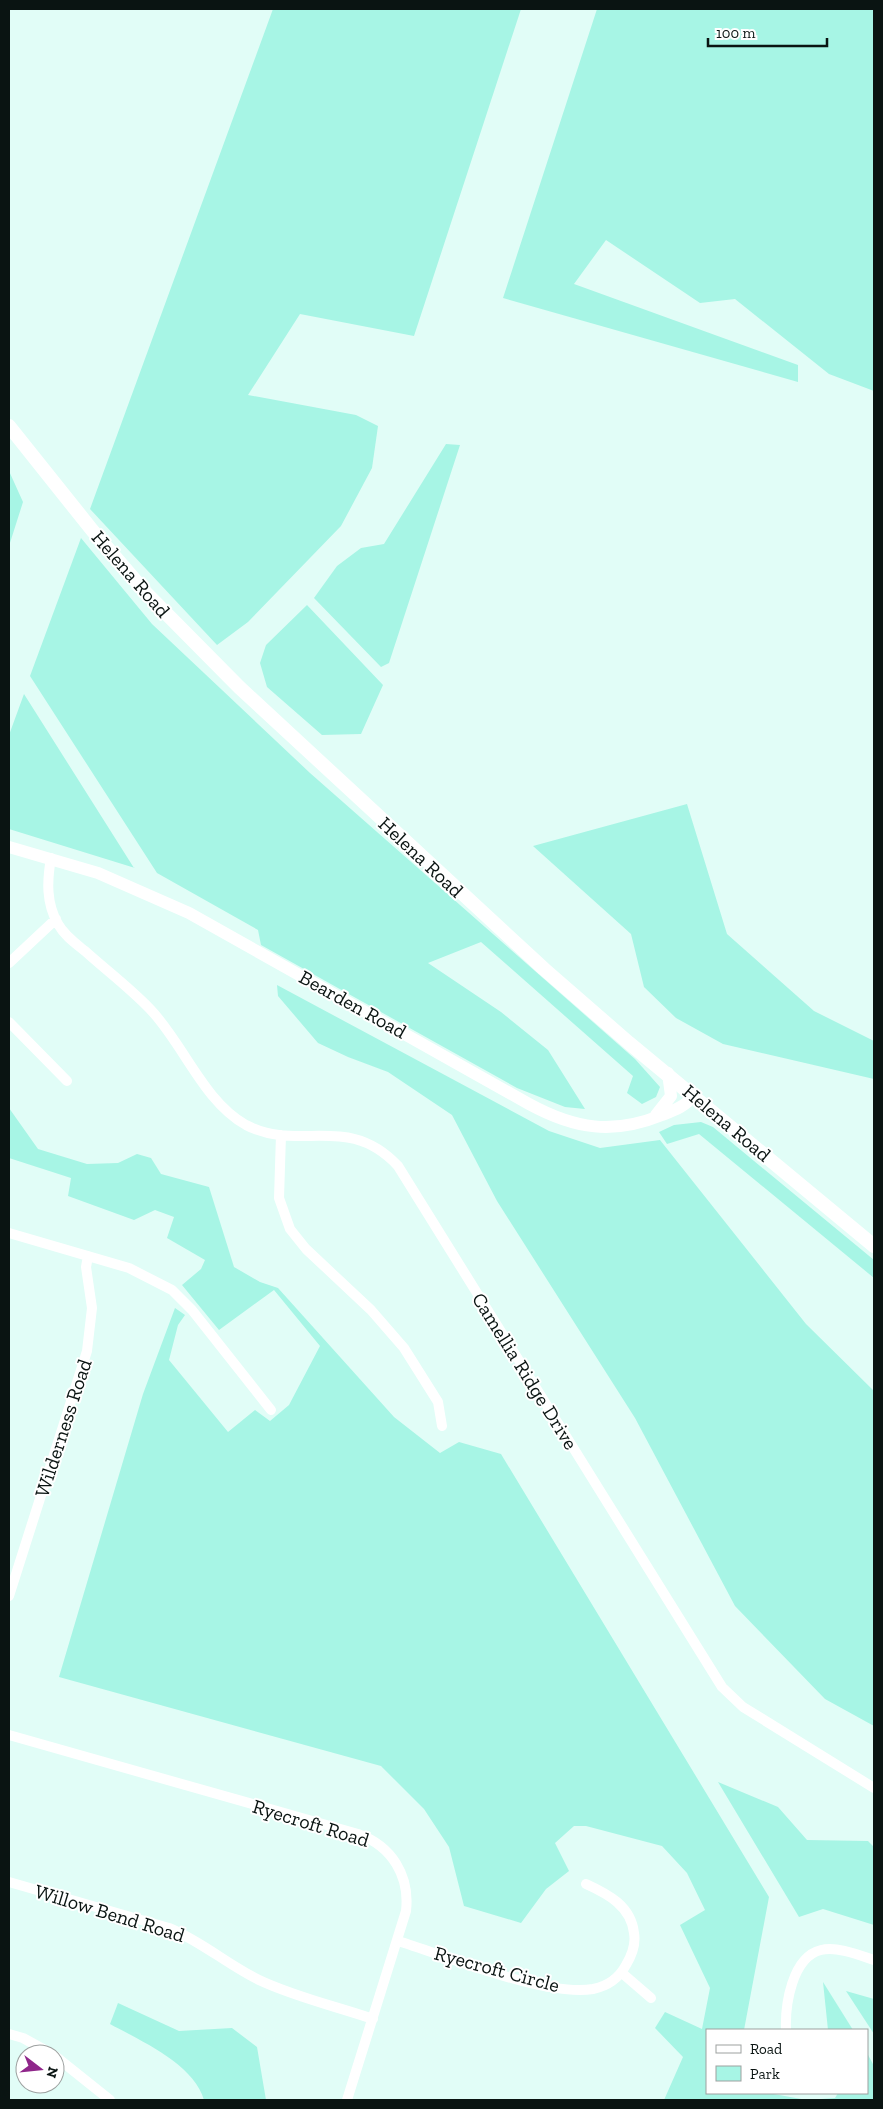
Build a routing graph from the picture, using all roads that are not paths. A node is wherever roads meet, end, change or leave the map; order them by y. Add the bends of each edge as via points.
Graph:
1 (9, 426) edge
2 (9, 847) edge
3 (51, 858) junction
4 (56, 919) junction
5 (9, 963) edge
6 (9, 1022) edge
7 (668, 1073) junction
8 (67, 1080) dead end
9 (694, 1095) junction
10 (653, 1119) junction
11 (281, 1135) junction
12 (9, 1233) edge
13 (874, 1246) edge
14 (88, 1256) junction
15 (271, 1410) dead end
16 (442, 1426) dead end
17 (9, 1596) edge
18 (9, 1735) edge
19 (874, 1788) edge
20 (9, 1882) edge
21 (586, 1884) dead end
22 (398, 1941) junction
23 (874, 1960) edge
24 (622, 1973) junction
25 (651, 1998) dead end
26 (373, 2019) junction
27 (786, 2029) edge
28 (9, 2034) edge
29 (34, 2044) edge
30 (65, 2064) edge
31 (110, 2100) edge
32 (347, 2100) edge

1 - 7 main road, Helena Road via 108,550 202,651 480,912 602,1020
2 - 3 street, Bearden Road
3 - 4 street, Camellia Ridge Drive via 48,894
3 - 10 street, Bearden Road via 126,884 214,926 557,1118 609,1128
4 - 5 street
4 - 11 street, Camellia Ridge Drive via 66,935 150,1009 225,1110 246,1125
6 - 8 street
7 - 9 main road, Helena Road
7 - 10 street via 671,1096
9 - 10 street, Bearden Road via 684,1105
9 - 13 main road, Helena Road
11 - 16 street via 279,1198 290,1229 404,1348 438,1402
11 - 19 street, Camellia Ridge Drive via 351,1137 372,1145 394,1162 722,1687 743,1707
12 - 14 street
14 - 15 street via 143,1273 172,1290 197,1316
14 - 17 street, Wilderness Road via 86,1267 92,1314 87,1352
18 - 22 street, Ryecroft Road via 368,1837 393,1858 404,1881 407,1902
20 - 26 street, Willow Bend Road via 169,1928 190,1937 261,1981
21 - 24 street via 616,1901 632,1921 635,1938
22 - 24 street, Ryecroft Circle via 519,1979 557,1987 595,1988 610,1983
22 - 26 street, Ryecroft Road
23 - 27 street via 829,1949 810,1956 796,1975
24 - 25 street
26 - 32 street, Ryecroft Road
28 - 29 street
30 - 31 street

